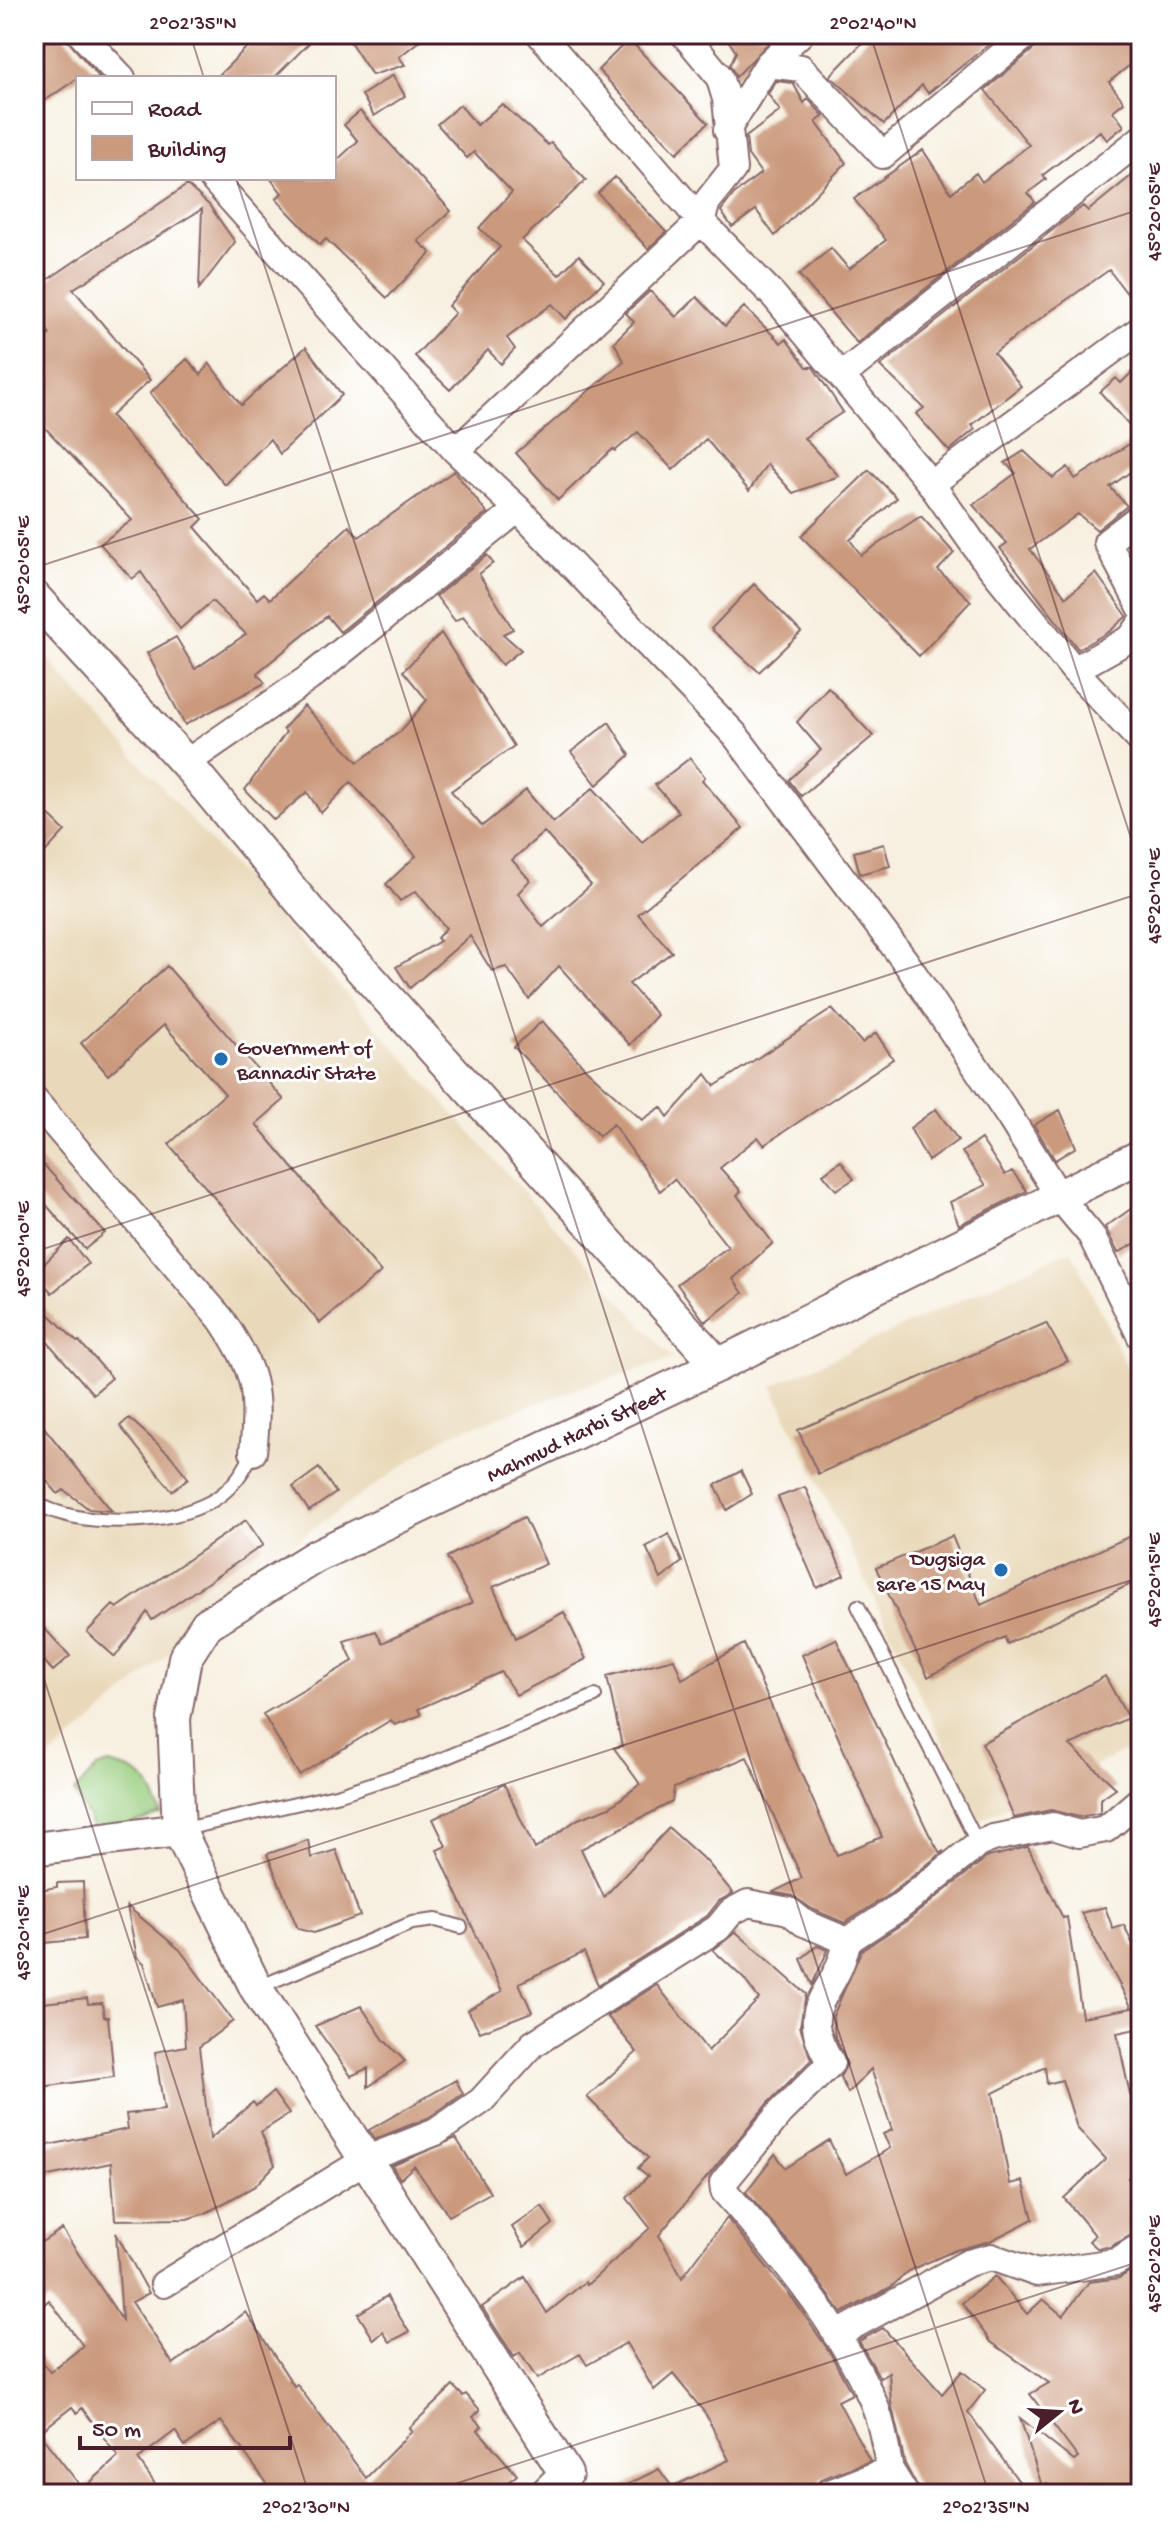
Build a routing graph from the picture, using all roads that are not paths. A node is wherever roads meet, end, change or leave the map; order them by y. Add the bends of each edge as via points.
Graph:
1 (81, 34) edge
2 (540, 34) edge
3 (684, 34) edge
4 (800, 34) edge
5 (1027, 34) edge
6 (768, 64) junction
7 (120, 76) edge
8 (727, 130) junction
9 (1141, 139) edge
10 (214, 180) edge
11 (701, 221) junction
12 (1141, 329) edge
13 (841, 376) junction
14 (456, 451) junction
15 (931, 484) junction
16 (518, 509) junction
17 (1141, 516) edge
18 (34, 597) edge
19 (1141, 607) edge
20 (1141, 624) edge
21 (1074, 670) junction
22 (1141, 741) edge
23 (186, 763) junction
24 (34, 1100) edge
25 (1141, 1156) edge
26 (1060, 1198) junction
27 (1141, 1337) edge
28 (718, 1365) junction
29 (253, 1452) joint
30 (34, 1502) edge
31 (858, 1606) dead end
32 (595, 1696) dead end
33 (1141, 1799) edge
34 (179, 1830) junction
35 (978, 1844) junction
36 (34, 1849) edge
37 (461, 1927) dead end
38 (847, 1941) junction
39 (256, 1988) junction
40 (367, 2159) junction
41 (1141, 2246) edge
42 (164, 2284) dead end
43 (836, 2335) junction
44 (890, 2470) junction
45 (556, 2484) edge
46 (827, 2494) edge
47 (905, 2494) edge

1 - 7 street
2 - 11 street
3 - 8 street via 719,76
4 - 6 street
5 - 6 street via 883,155 801,68
6 - 8 street
8 - 11 street via 733,169 707,202
9 - 13 street
10 - 14 street
11 - 13 street
11 - 14 street
12 - 15 street
13 - 15 street
14 - 16 street
15 - 21 street
16 - 23 street via 309,678
16 - 26 street via 735,735 905,961
17 - 19 street via 1107,542
18 - 23 street
20 - 21 street via 1131,638
21 - 22 street
23 - 28 street via 319,923
24 - 29 street via 221,1319 241,1350 255,1382
25 - 26 street, Mahmud Harbi Street
26 - 27 street via 1091,1235
26 - 28 street, Mahmud Harbi Street
28 - 34 street, Mahmud Harbi Street via 316,1556 207,1624 185,1658 174,1719
29 - 30 lane via 229,1488 203,1506 147,1519 96,1521
31 - 35 lane
32 - 34 lane via 425,1766 340,1794
33 - 35 street via 1106,1829 1079,1834 1053,1826
34 - 36 street
34 - 39 street
35 - 38 street
37 - 39 lane via 436,1920 412,1923
38 - 40 street via 789,1911 748,1903 718,1928 533,2044 470,2109 436,2132
38 - 43 street via 844,1959 815,2012 816,2040 831,2063 798,2092 723,2183 724,2191 780,2252
39 - 40 street
40 - 42 street
40 - 45 street
41 - 43 street via 1116,2262 1037,2273 991,2257 968,2263
43 - 44 street via 873,2401
44 - 46 street
44 - 47 street

